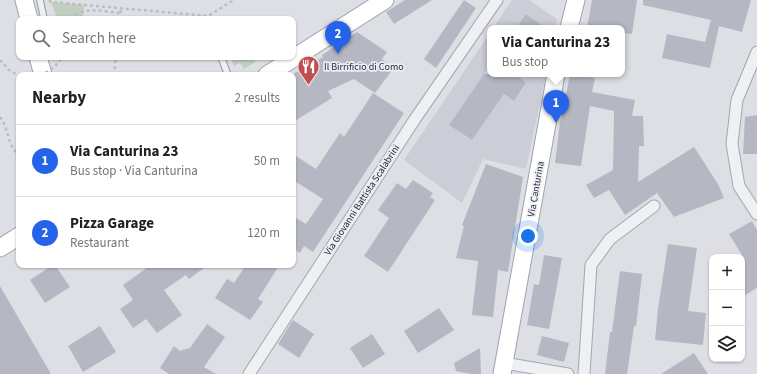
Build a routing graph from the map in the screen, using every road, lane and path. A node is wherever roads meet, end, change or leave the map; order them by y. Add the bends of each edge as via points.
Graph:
1 (24, 0) edge
2 (40, 0) edge
3 (48, 0) edge
4 (234, 0) edge
5 (385, 0) edge
6 (497, 0) edge
7 (501, 0) edge
8 (576, 0) edge
9 (121, 8) junction
10 (121, 13) junction
11 (28, 16) edge
12 (43, 16) edge
13 (75, 16) edge
14 (120, 16) edge
15 (570, 25) edge
16 (479, 27) junction
17 (757, 52) edge
18 (296, 57) edge
19 (0, 60) edge
20 (39, 60) edge
21 (60, 60) edge
22 (116, 60) edge
23 (222, 60) edge
24 (291, 60) edge
25 (42, 72) edge
26 (46, 72) edge
27 (114, 72) edge
28 (227, 72) edge
29 (272, 72) edge
30 (16, 74) edge
31 (555, 77) edge
32 (0, 117) edge
33 (16, 153) edge
34 (654, 206) dead end
35 (757, 214) edge
36 (16, 238) edge
37 (0, 248) edge
38 (503, 368) edge
39 (249, 374) edge
40 (568, 374) edge
41 (584, 374) edge

1 - 11 main road
2 - 12 lane
3 - 9 path
4 - 9 path via 208,16
5 - 18 main road
6 - 16 street, Via Giovanni Battista Scalabrini
7 - 16 lane, Via Giovanni Battista Scalabrini via 486,24
8 - 15 main road
9 - 10 path
10 - 13 path via 89,10
10 - 14 path
16 - 39 street, Via Giovanni Battista Scalabrini via 415,119
17 - 35 street via 737,100 732,144 739,186
19 - 30 path
20 - 25 main road
21 - 26 path, bridge
22 - 27 path
23 - 28 lane
24 - 29 main road
31 - 38 main road, Via Canturina
32 - 33 path
34 - 41 street via 610,239 591,265
36 - 37 main road
38 - 40 street

